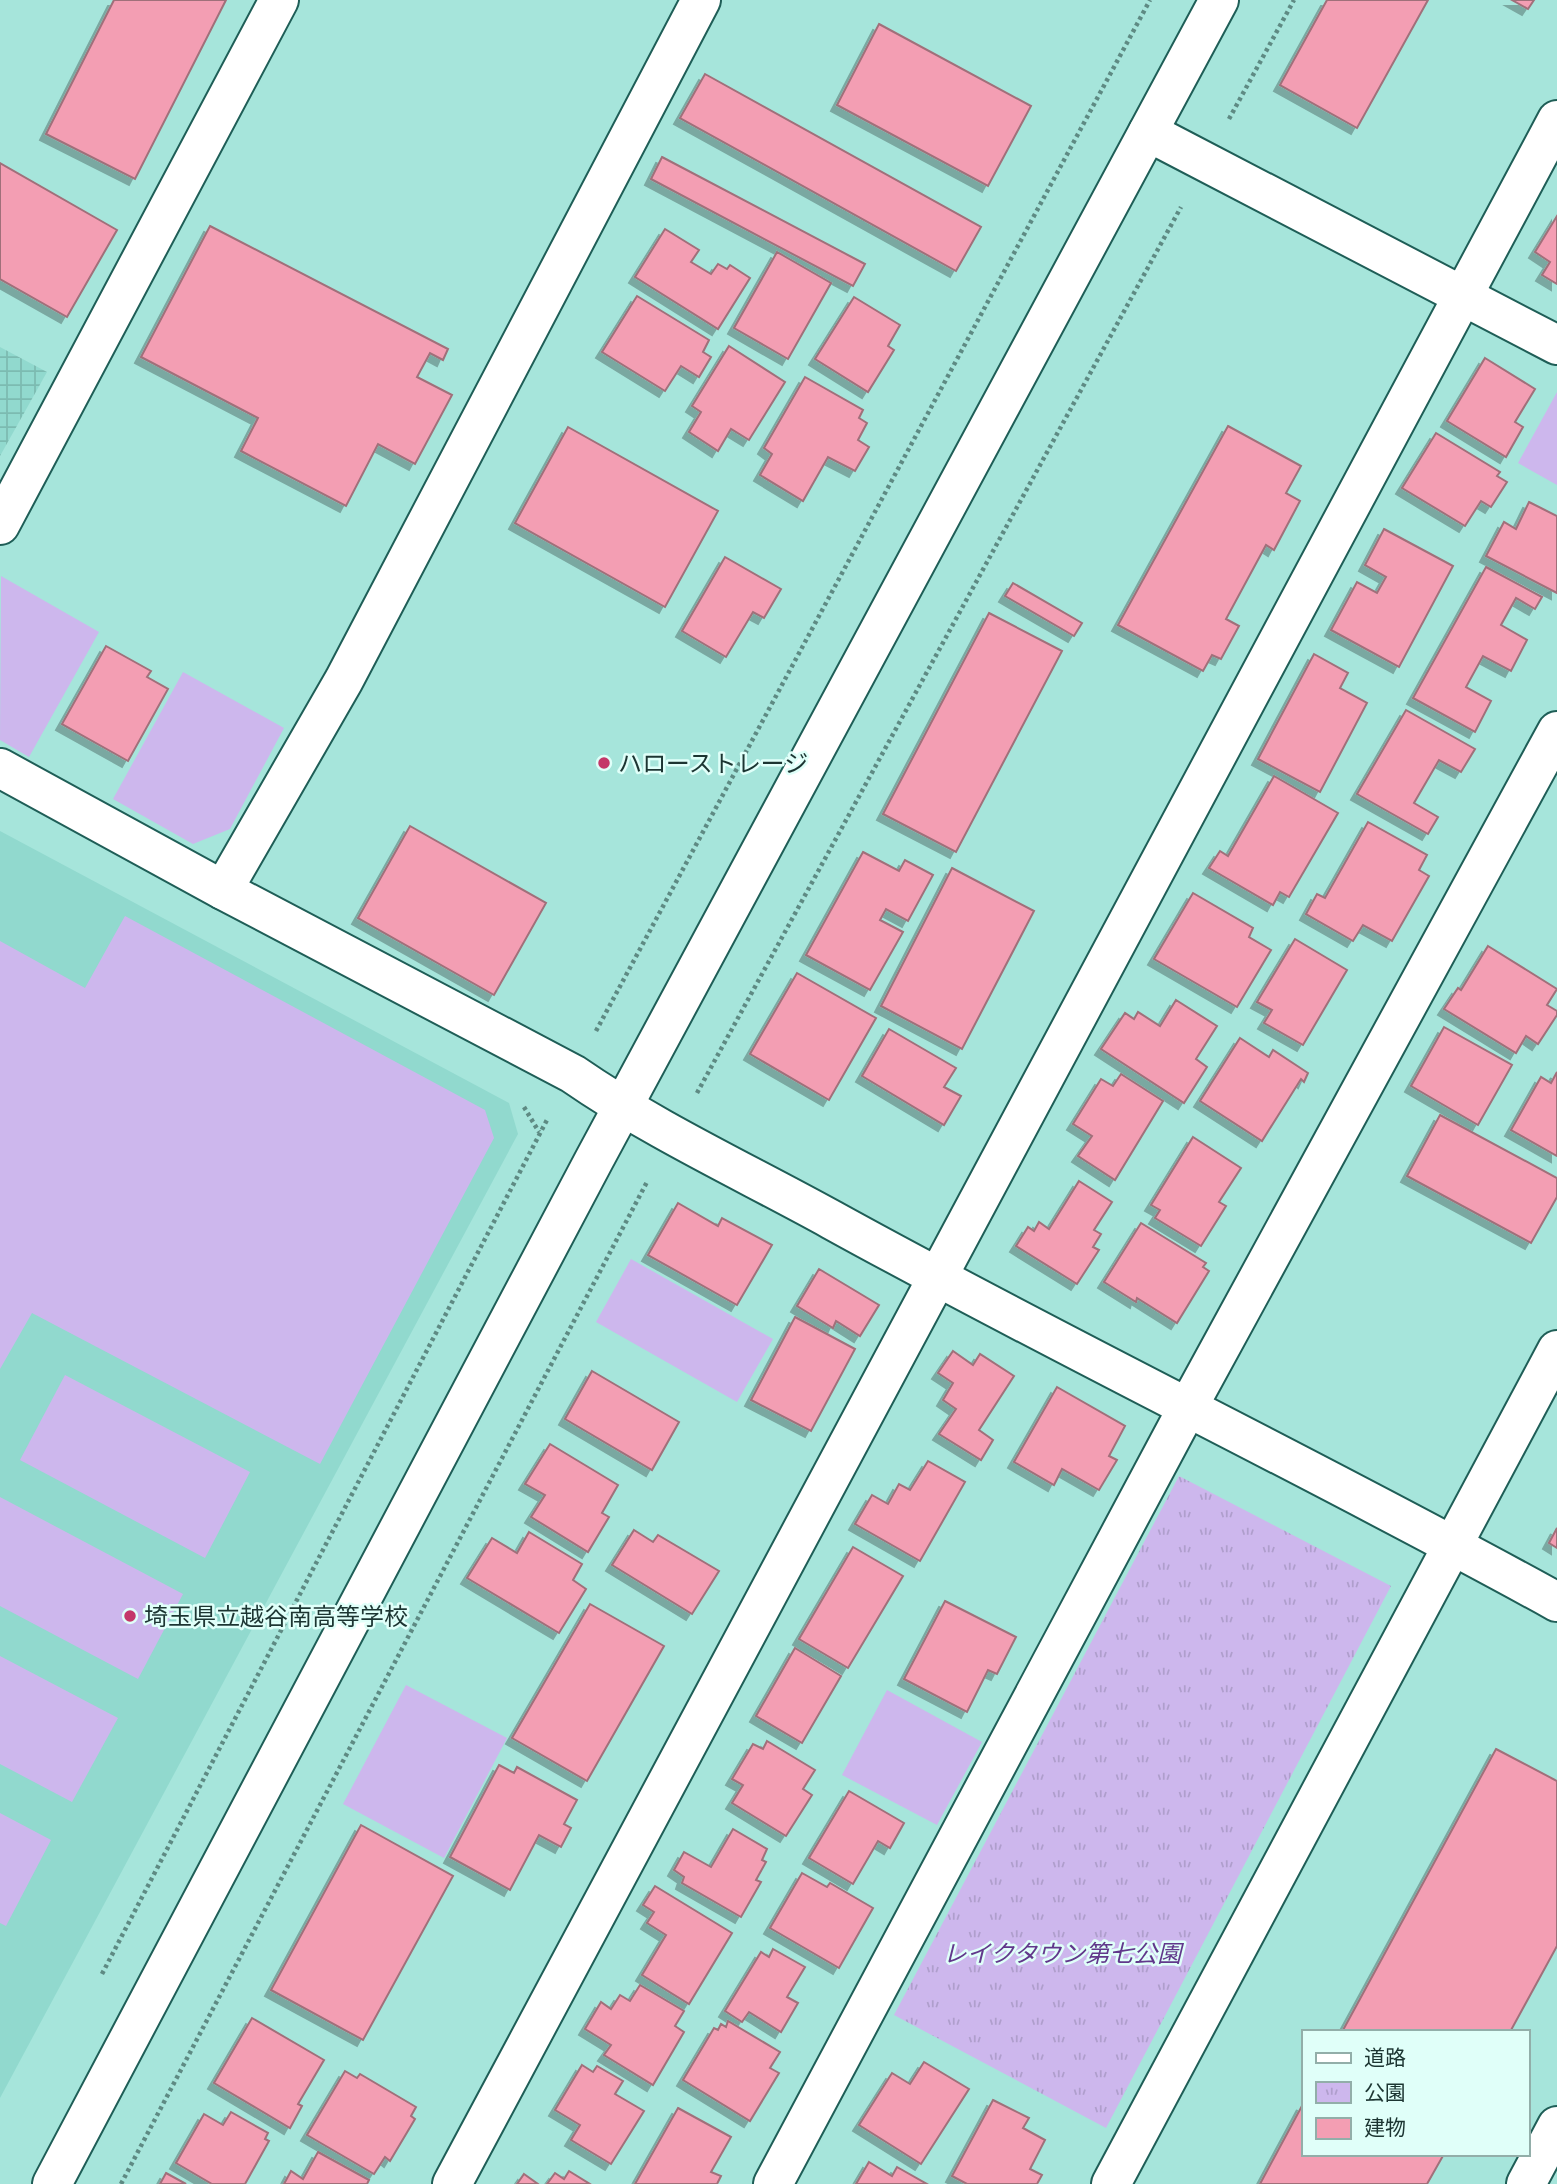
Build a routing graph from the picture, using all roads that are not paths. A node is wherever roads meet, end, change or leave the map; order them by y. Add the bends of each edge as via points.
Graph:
1 (279, 0) edge
2 (701, 0) edge
3 (1219, 0) edge
4 (1557, 120) edge
5 (1148, 132) junction
6 (1462, 295) junction
7 (1557, 345) edge
8 (0, 525) edge
9 (1557, 731) edge
10 (0, 768) edge
11 (223, 890) junction
12 (623, 1108) junction
13 (937, 1278) junction
14 (1557, 1350) edge
15 (1189, 1405) junction
16 (1452, 1544) junction
17 (1557, 1602) edge
18 (1557, 2126) edge
19 (52, 2184) edge
20 (452, 2184) edge
21 (773, 2184) edge
22 (1111, 2184) edge
23 (1526, 2184) edge

1 - 8 street
2 - 11 street via 344,680
3 - 5 street
4 - 6 street
5 - 6 street
5 - 12 street
6 - 7 street
6 - 13 street
9 - 15 street
10 - 11 street
11 - 12 street via 573,1074
12 - 13 street
12 - 19 street
13 - 15 street
13 - 20 street
14 - 16 street
15 - 16 street
15 - 21 street
16 - 17 street
16 - 22 street
18 - 23 street

